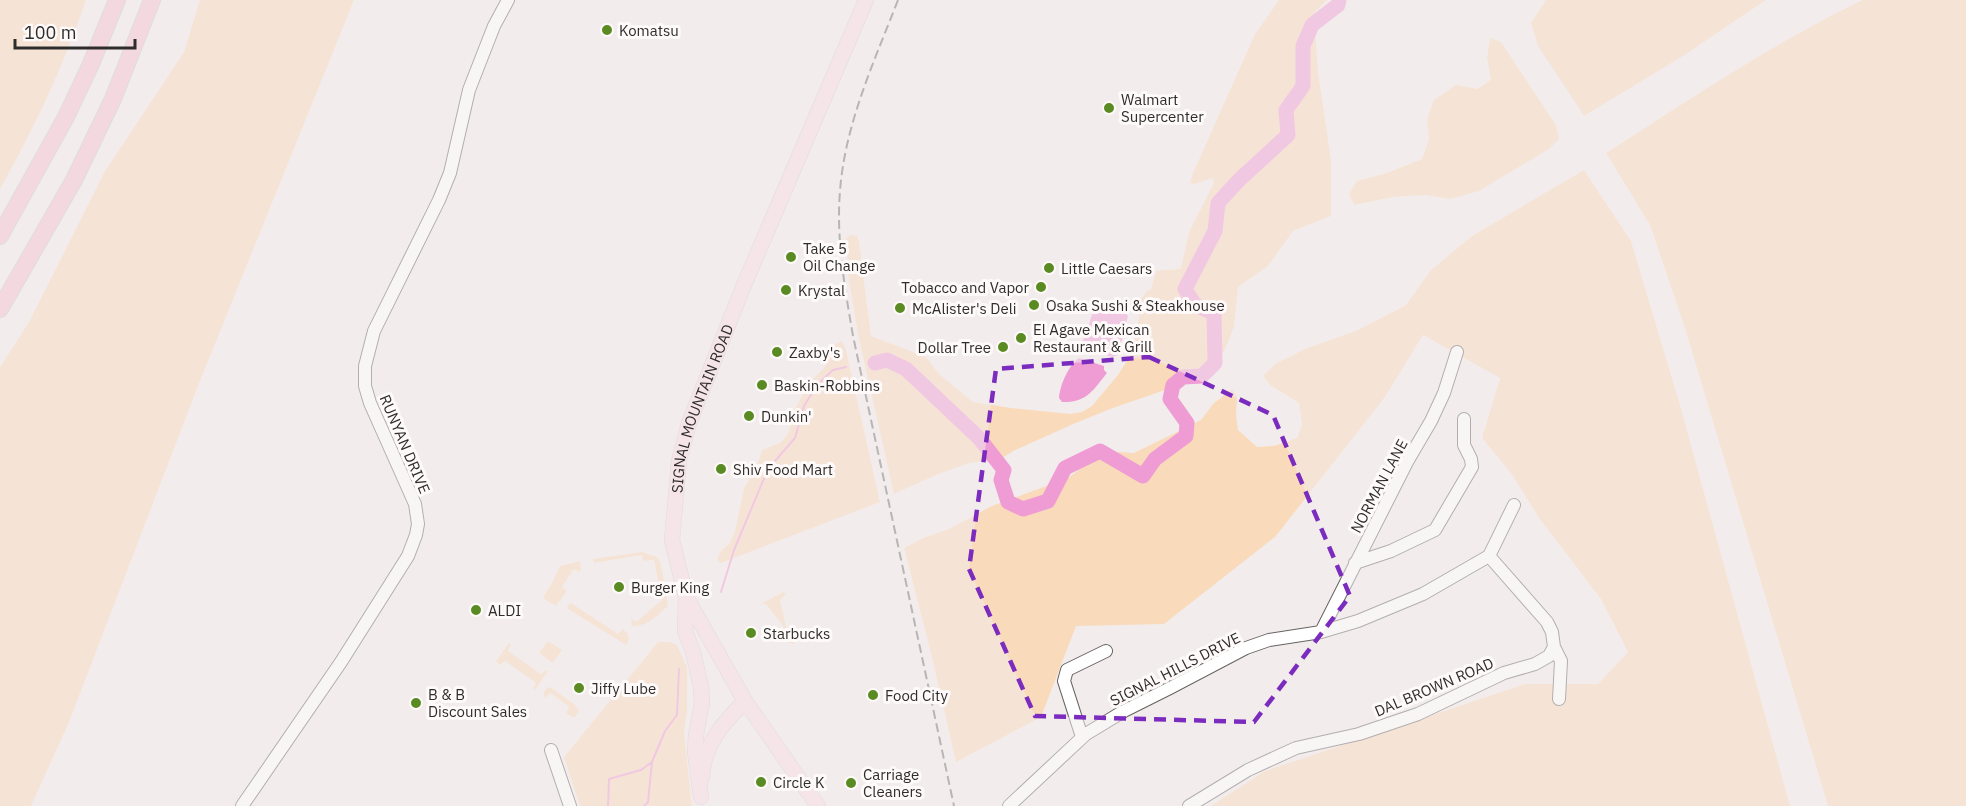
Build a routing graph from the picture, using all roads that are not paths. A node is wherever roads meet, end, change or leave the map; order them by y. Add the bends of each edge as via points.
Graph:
1 (117, 0) edge
2 (152, 0) edge
3 (508, 0) edge
4 (866, 0) edge
5 (0, 236) edge
6 (0, 309) edge
7 (1457, 352) dead end
8 (1464, 419) dead end
9 (1514, 505) dead end
10 (1489, 556) junction
11 (1355, 563) junction
12 (687, 597) junction
13 (1321, 632) junction
14 (1554, 647) junction
15 (1106, 651) dead end
16 (1559, 699) dead end
17 (745, 701) junction
18 (1082, 737) junction
19 (551, 750) dead end
20 (701, 801) edge
21 (242, 806) edge
22 (570, 806) edge
23 (818, 806) edge
24 (1010, 806) edge
25 (1189, 806) edge

1 - 5 highway via 66,117
2 - 6 highway via 113,99 74,180
3 - 21 street, RUNYAN DRIVE via 469,90 450,173 374,330 365,366 370,403 415,504 416,536 408,556 341,662
4 - 12 main road, SIGNAL MOUNTAIN ROAD via 689,423 679,461 672,540
7 - 11 street, NORMAN LANE via 1431,421
8 - 11 street via 1464,445 1472,467 1435,530
9 - 10 street
10 - 13 street, SIGNAL HILLS DRIVE via 1423,594
10 - 14 street via 1546,622
11 - 13 street, NORMAN LANE
12 - 17 main road, SIGNAL MOUNTAIN ROAD
12 - 20 main road via 685,631 701,687 695,753
13 - 18 street, SIGNAL HILLS DRIVE via 1269,640 1246,648
14 - 16 street via 1561,661
14 - 25 street, DAL BROWN ROAD via 1550,656 1535,664 1418,714 1359,735 1296,748 1248,770
15 - 18 street via 1067,670 1064,681
17 - 20 main road via 724,722 707,752
17 - 23 main road, SIGNAL MOUNTAIN ROAD
18 - 24 street, SIGNAL HILLS DRIVE
19 - 22 street

